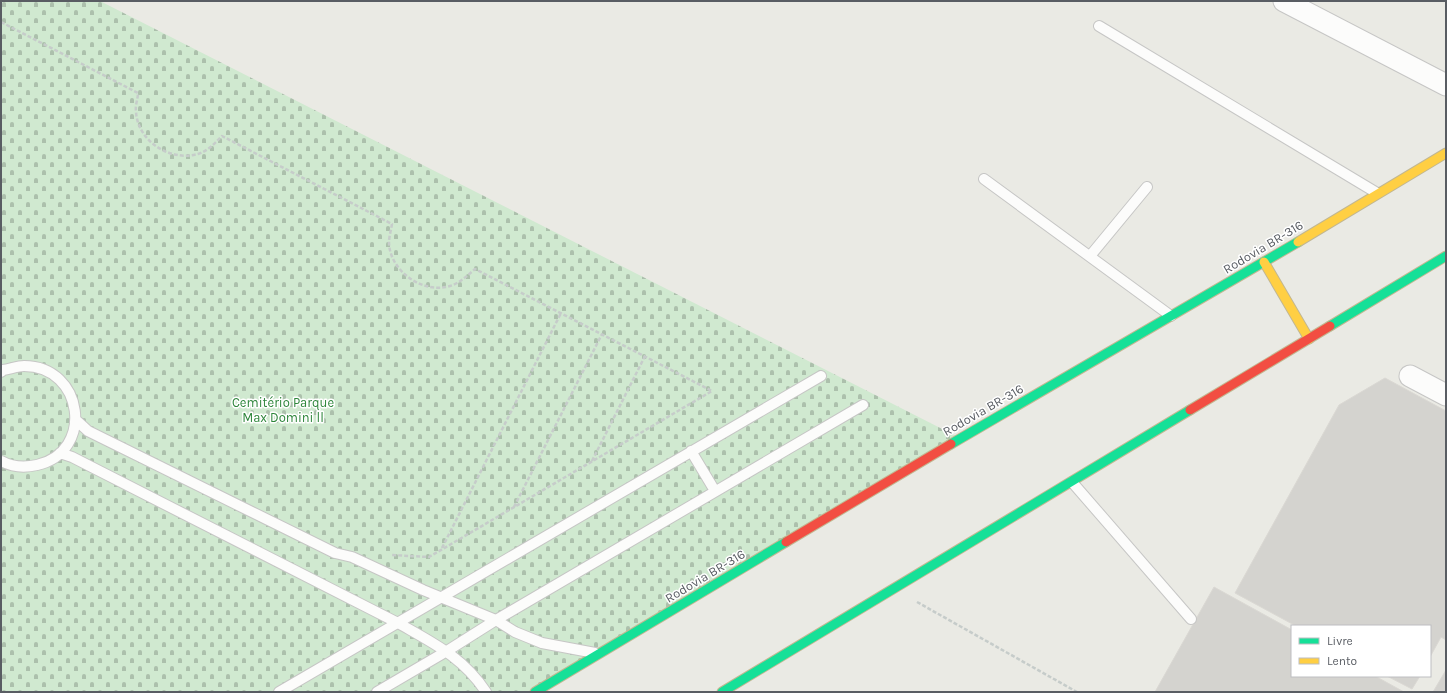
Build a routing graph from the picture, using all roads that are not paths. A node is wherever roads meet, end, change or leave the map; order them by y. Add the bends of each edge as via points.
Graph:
1 (1284, 1) edge
2 (1099, 26) dead end
3 (1446, 85) edge
4 (1446, 153) edge
5 (984, 179) dead end
6 (1147, 187) dead end
7 (1377, 193) junction
8 (1090, 256) junction
9 (1446, 256) edge
10 (1264, 262) junction
11 (1171, 316) junction
12 (1310, 339) junction
13 (1, 372) edge
14 (821, 376) dead end
15 (1410, 376) dead end
16 (1446, 395) edge
17 (863, 405) dead end
18 (76, 420) junction
19 (691, 451) junction
20 (60, 454) junction
21 (1, 461) edge
22 (1072, 482) junction
23 (715, 492) junction
24 (441, 597) junction
25 (1191, 619) dead end
26 (496, 620) junction
27 (398, 623) junction
28 (447, 651) junction
29 (599, 654) junction
30 (279, 692) edge
31 (377, 692) edge
32 (486, 692) edge
33 (535, 692) edge
34 (722, 692) edge

1 - 3 street
2 - 7 lane
4 - 7 highway, Rodovia BR-316
5 - 8 lane
6 - 8 lane
7 - 10 highway, Rodovia BR-316
8 - 11 lane
9 - 12 highway
10 - 11 highway, Rodovia BR-316
10 - 12 highway
11 - 29 highway, Rodovia BR-316 via 953,442
12 - 22 highway
13 - 18 lane via 24,366 45,369 62,381 73,399
14 - 19 lane
15 - 16 street
17 - 23 lane
18 - 20 lane via 71,438
18 - 24 lane via 88,431 335,553 352,556
19 - 23 lane
19 - 24 lane
20 - 21 lane via 45,463 27,468
20 - 27 lane via 72,457
22 - 25 lane
22 - 34 highway
23 - 26 lane
24 - 26 lane
24 - 27 lane
26 - 28 lane
26 - 29 lane via 515,632 542,643
27 - 28 lane
27 - 30 lane
28 - 31 lane
28 - 32 lane via 469,670
29 - 33 highway, Rodovia BR-316

